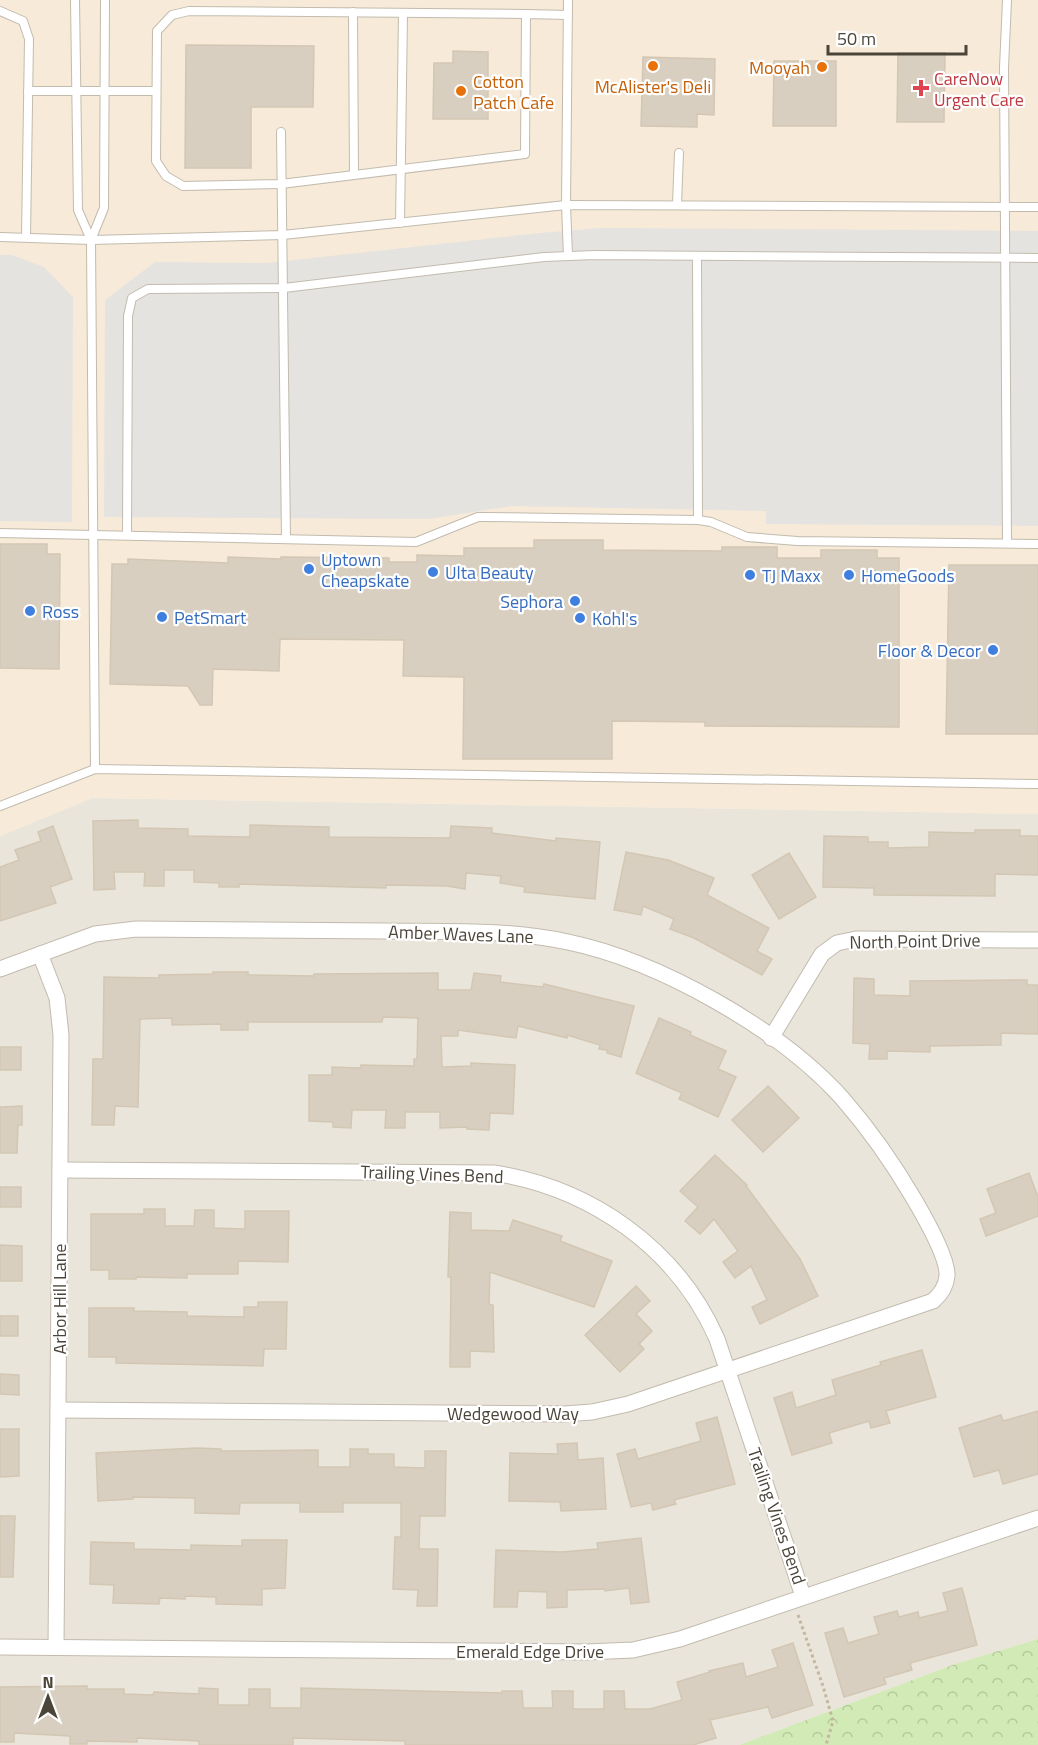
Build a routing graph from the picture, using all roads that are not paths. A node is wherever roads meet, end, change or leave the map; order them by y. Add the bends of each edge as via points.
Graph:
1 (75, 0) edge
2 (105, 0) edge
3 (568, 0) edge
4 (1006, 0) edge
5 (0, 10) edge
6 (353, 12) junction
7 (403, 13) junction
8 (526, 14) junction
9 (568, 15) junction
10 (28, 91) junction
11 (77, 92) junction
12 (104, 92) junction
13 (156, 92) junction
14 (281, 132) dead end
15 (679, 153) dead end
16 (401, 169) junction
17 (354, 174) junction
18 (281, 184) junction
19 (677, 204) junction
20 (566, 205) junction
21 (1007, 206) junction
22 (1038, 207) edge
23 (400, 223) junction
24 (283, 235) junction
25 (0, 237) edge
26 (26, 237) junction
27 (90, 240) junction
28 (568, 256) junction
29 (697, 256) junction
30 (1007, 258) junction
31 (1038, 258) edge
32 (284, 288) junction
33 (698, 520) junction
34 (0, 533) edge
35 (93, 534) junction
36 (127, 535) junction
37 (286, 539) junction
38 (1007, 543) junction
39 (1038, 544) edge
40 (95, 769) junction
41 (1038, 784) edge
42 (0, 806) edge
43 (1038, 940) edge
44 (40, 954) junction
45 (0, 969) edge
46 (771, 1038) junction
47 (60, 1170) junction
48 (945, 1288) joint
49 (728, 1370) junction
50 (58, 1410) junction
51 (1038, 1518) edge
52 (798, 1598) junction
53 (0, 1647) edge
54 (56, 1647) junction

1 - 11 lane
2 - 12 lane
3 - 9 lane
4 - 21 lane
5 - 10 lane via 23,21 29,39
6 - 7 lane
6 - 13 lane via 189,11 172,15 157,31
6 - 17 lane
7 - 8 lane
7 - 16 lane
8 - 9 lane
8 - 16 lane via 525,154
9 - 20 lane
10 - 11 lane
10 - 26 lane
11 - 12 lane
11 - 27 lane via 78,210
12 - 13 lane
12 - 27 lane via 104,208
13 - 18 lane via 156,161 166,176 183,186
14 - 18 lane
15 - 19 lane
16 - 17 lane
16 - 23 lane
17 - 18 lane
18 - 24 lane
19 - 20 lane
19 - 21 lane
20 - 23 lane
20 - 28 lane
21 - 22 lane
21 - 30 lane
23 - 24 lane
24 - 27 lane
24 - 32 lane
25 - 26 lane
26 - 27 lane
27 - 35 lane
28 - 29 lane
28 - 32 lane
29 - 30 lane
29 - 33 lane
30 - 31 lane
30 - 38 lane
32 - 36 lane via 148,289 132,298 128,316
32 - 37 lane
33 - 37 lane via 478,517 416,542
33 - 38 lane via 747,537 797,541
34 - 35 lane
35 - 36 lane
35 - 40 lane
36 - 37 lane
38 - 39 lane
40 - 41 lane
40 - 42 lane
43 - 46 street, North Point Drive via 856,939 837,943 822,954
44 - 45 street, Amber Waves Lane
44 - 46 street, Amber Waves Lane via 95,934 136,929 525,935 606,951 643,965 718,1003
44 - 47 street, Arbor Hill Lane via 60,1013
46 - 48 street, Amber Waves Lane via 840,1097 899,1173 946,1266
47 - 49 street, Trailing Vines Bend via 474,1172 545,1184 600,1209 660,1255 708,1317
47 - 50 street, Arbor Hill Lane
48 - 49 street, Wedgewood Way via 933,1301
49 - 50 street, Wedgewood Way via 628,1404 577,1414
49 - 52 street, Trailing Vines Bend
50 - 54 street, Arbor Hill Lane
51 - 52 street, Emerald Edge Drive
52 - 54 street, Emerald Edge Drive via 680,1639 614,1652
53 - 54 street, Emerald Edge Drive

